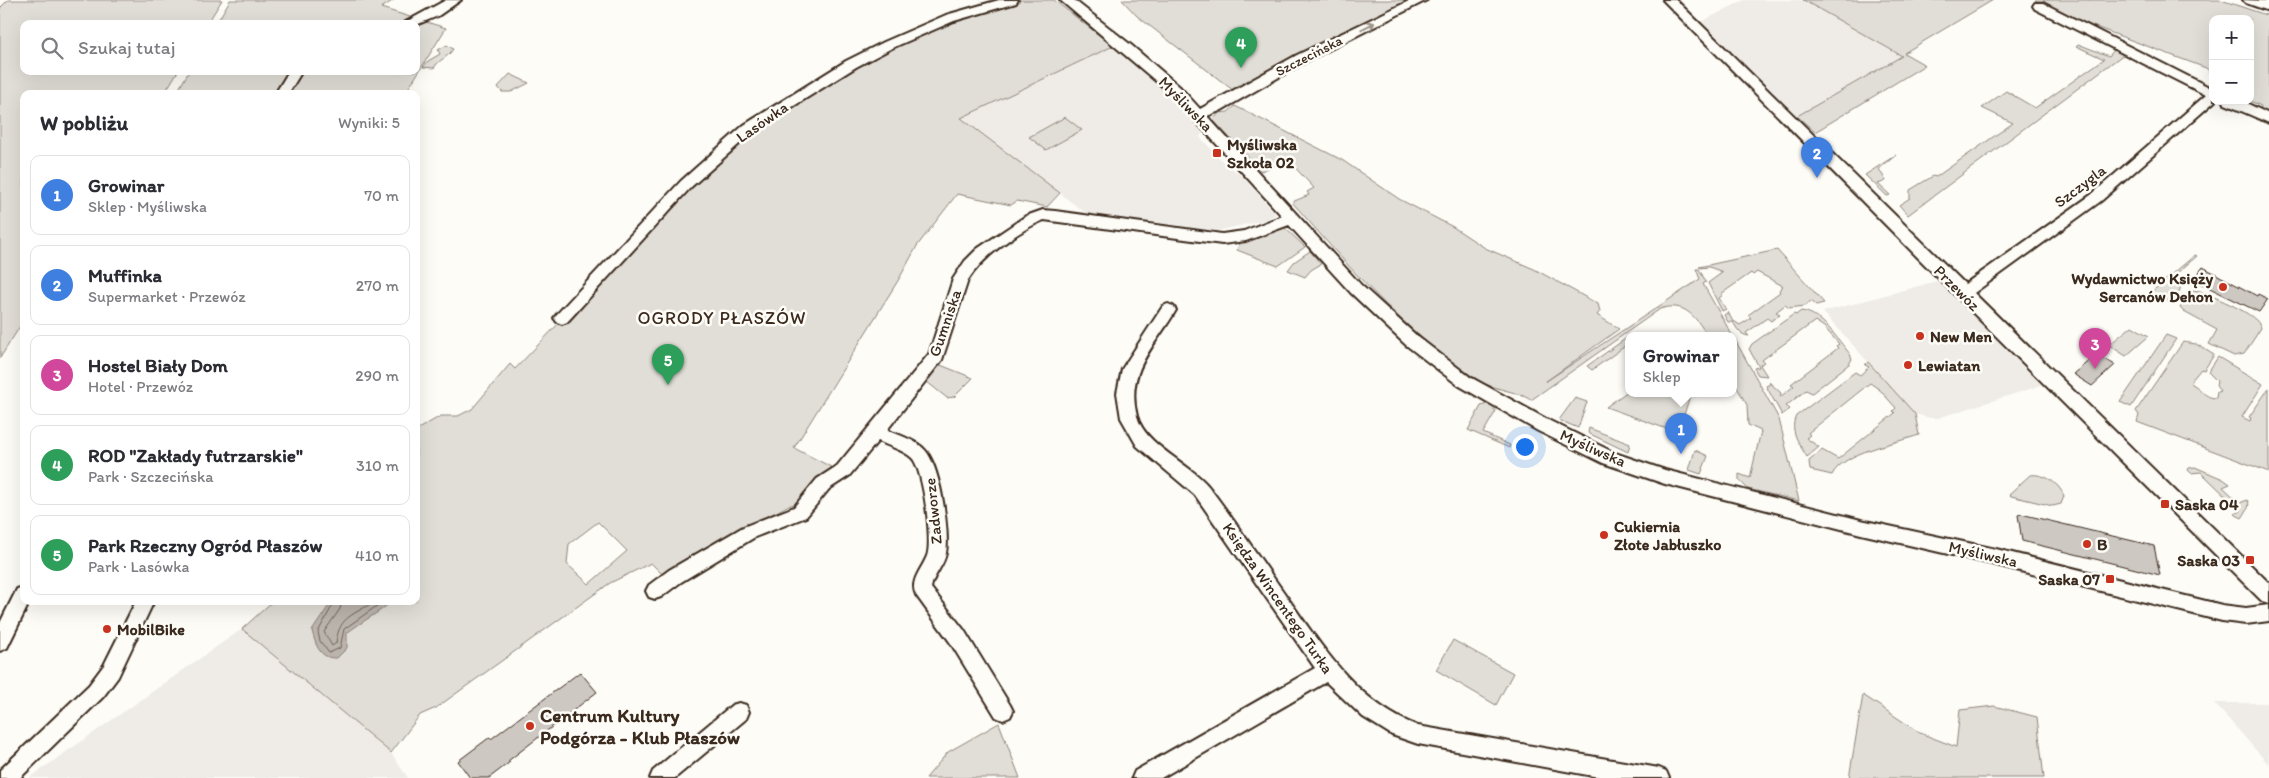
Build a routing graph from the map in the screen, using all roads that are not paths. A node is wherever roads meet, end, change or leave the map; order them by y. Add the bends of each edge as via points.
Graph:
1 (455, 0) edge
2 (1012, 0) edge
3 (1066, 0) edge
4 (1421, 0) edge
5 (1669, 0) edge
6 (2251, 0) edge
7 (2039, 6) dead end
8 (2269, 6) edge
9 (417, 20) edge
10 (293, 75) edge
11 (284, 90) edge
12 (2209, 93) edge
13 (1233, 98) joint
14 (2209, 99) edge
15 (2239, 105) edge
16 (1198, 115) junction
17 (2269, 119) edge
18 (1292, 218) junction
19 (1960, 291) junction
20 (1168, 310) dead end
21 (562, 318) dead end
22 (876, 432) junction
23 (655, 591) dead end
24 (2269, 595) edge
25 (20, 603) edge
26 (143, 605) edge
27 (2269, 614) edge
28 (0, 642) edge
29 (1328, 672) junction
30 (1003, 711) dead end
31 (739, 712) dead end
32 (6, 778) edge
33 (660, 778) edge
34 (1142, 778) edge
35 (1659, 778) edge

1 - 9 street
2 - 21 street, Lasówka via 950,18 888,44 750,128 686,184
3 - 16 street, Myśliwska via 1160,76
13 -> 4 street, Szczecińska via 1296,61
5 - 19 street, Przewóz
6 - 8 main road
7 - 12 street
10 - 11 street
13 - 16 street, Szczecińska
14 - 19 street, Szczygla via 2096,198 1971,288
15 - 17 street
16 - 18 street, Myśliwska
18 - 22 street, Gumniska via 1246,236 1222,239 1055,216 1043,215 1031,220 982,253 965,271 936,356
18 - 27 street, Myśliwska via 1356,289 1440,364 1483,393 1610,458 1665,477 1861,527 1996,556 2222,613 2240,617
19 - 24 street, Przewóz
20 - 29 street, Księdza Wincentego Turka via 1130,369 1125,394 1129,418 1143,441 1201,490
22 - 23 street, Gumniska via 843,472 823,484 800,512 749,532
22 - 30 street, Zadworze via 918,453 927,466 938,542 937,555 922,589 957,636
25 - 28 street
26 - 32 street via 112,671 96,691
29 - 34 street
29 - 35 street, Księdza Wincentego Turka via 1370,712 1418,735
31 - 33 street

